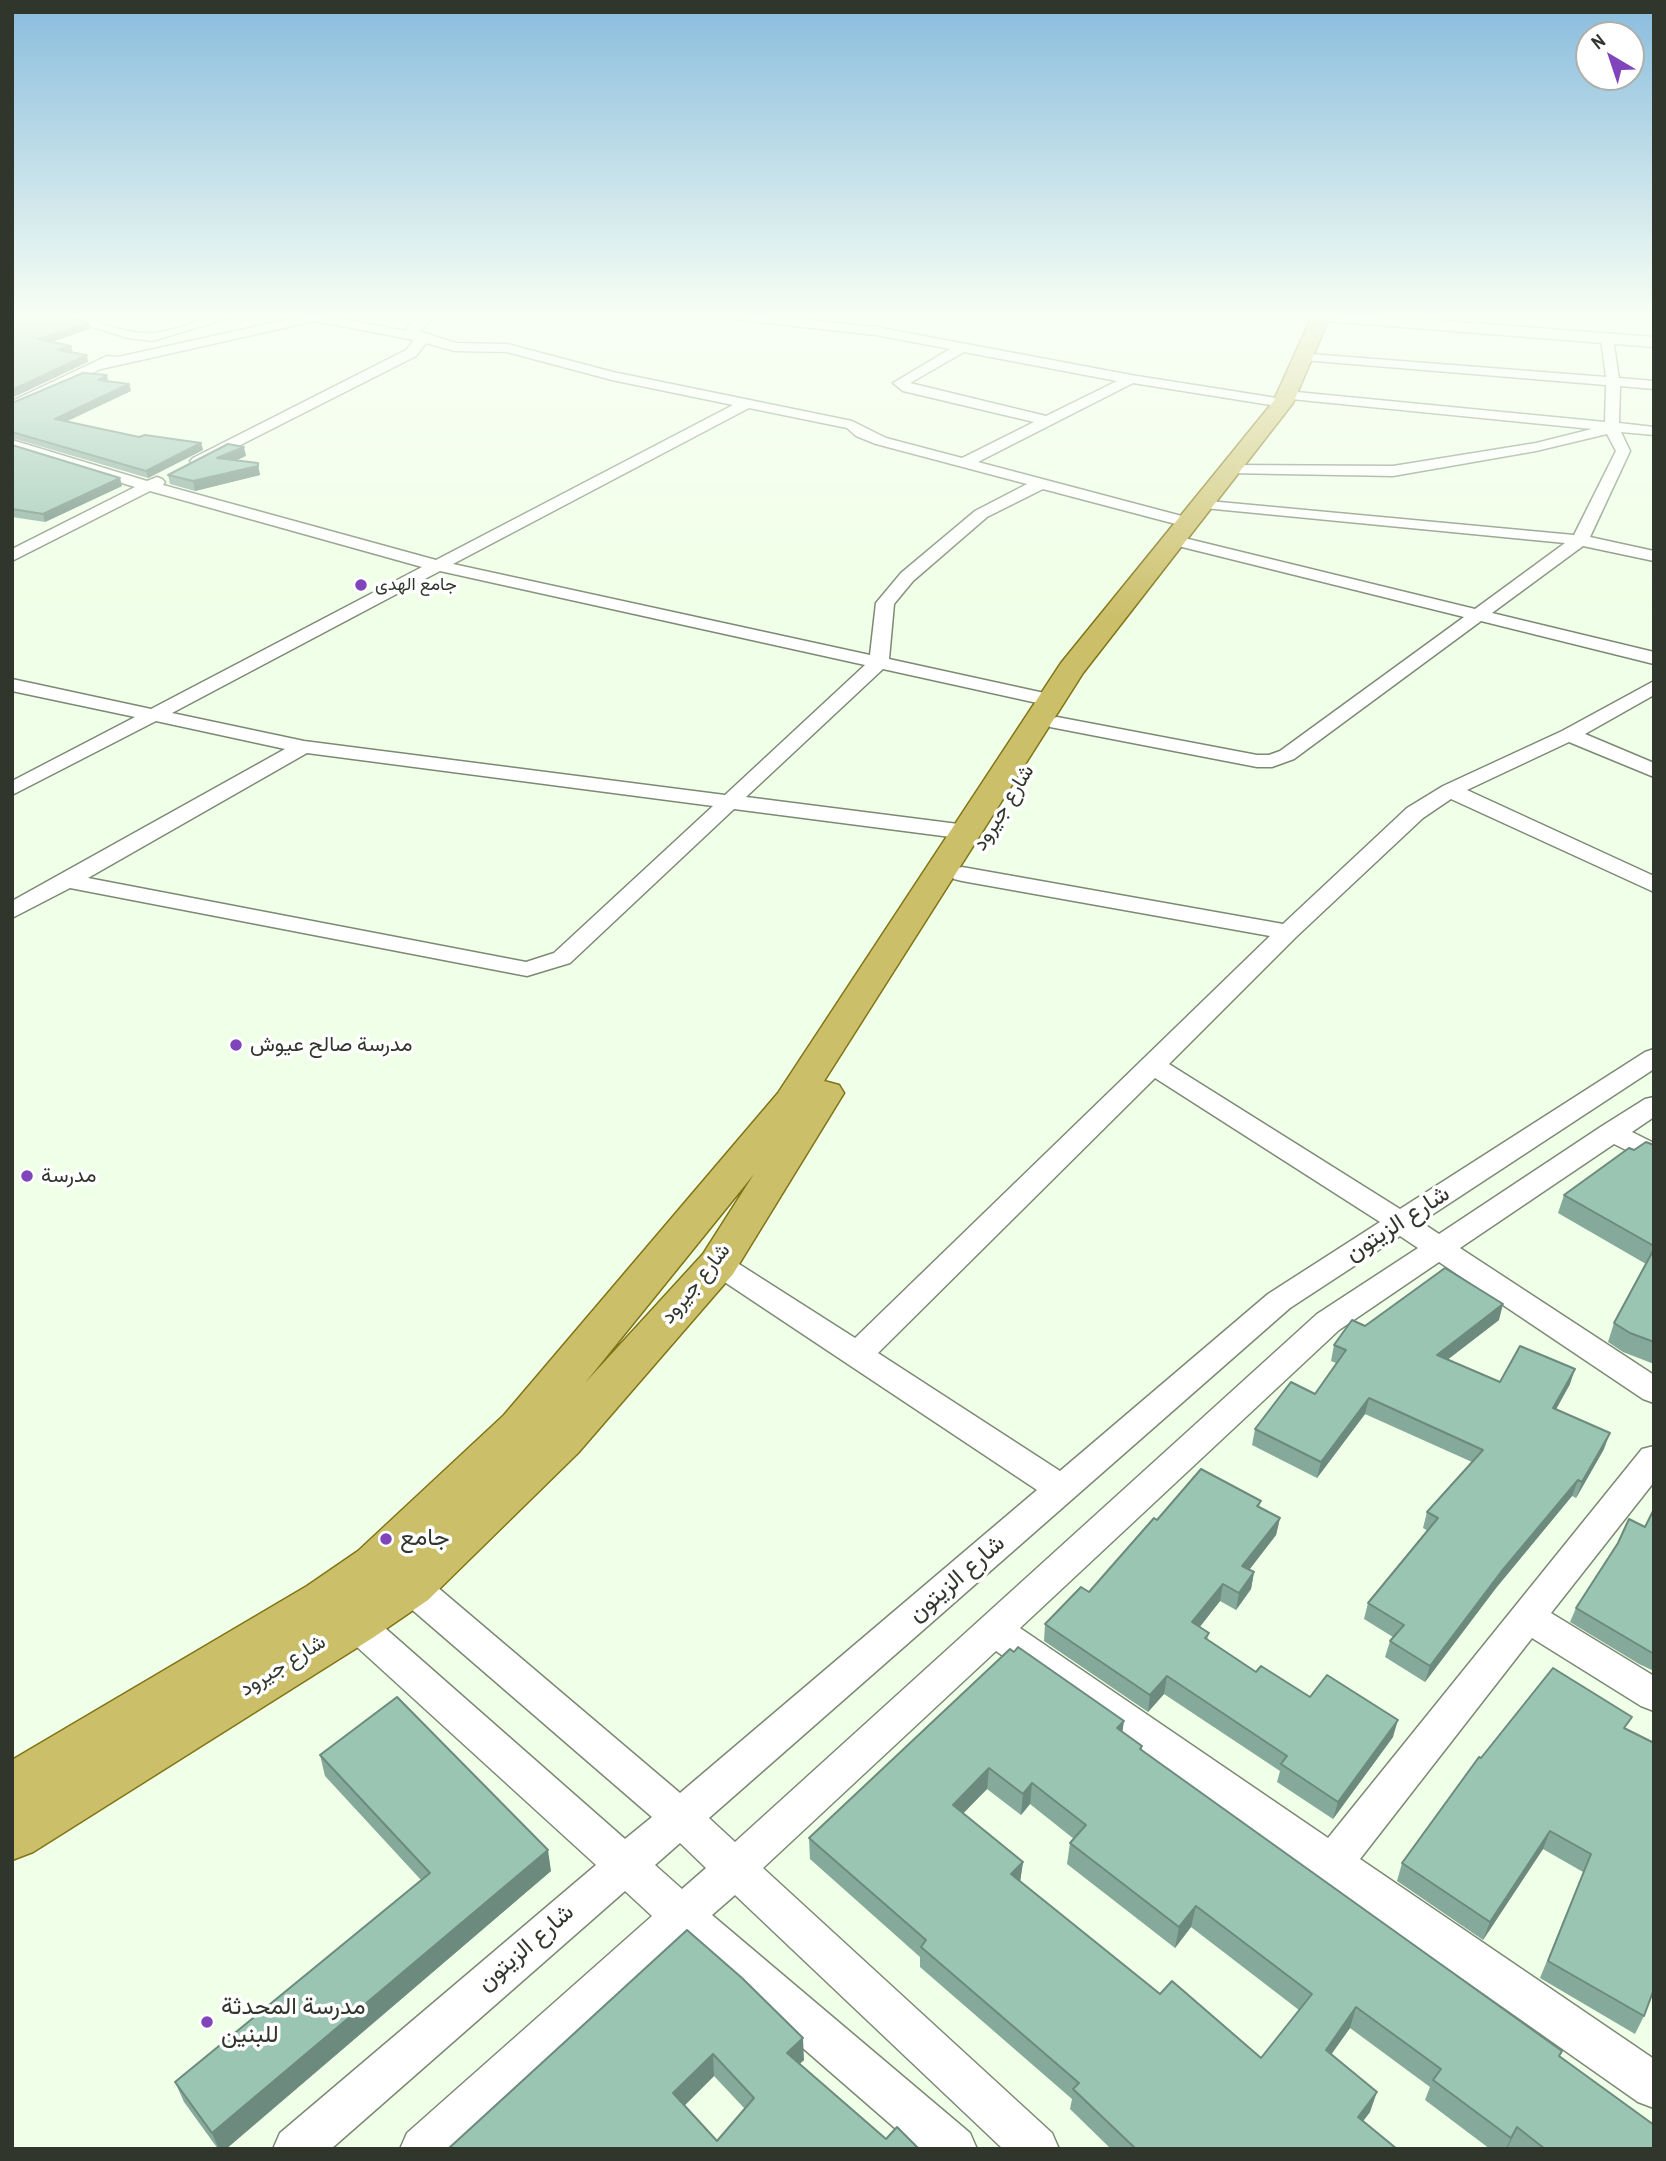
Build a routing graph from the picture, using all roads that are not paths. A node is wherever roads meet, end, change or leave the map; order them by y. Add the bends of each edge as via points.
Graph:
1 (279, 417) edge
2 (722, 417) edge
3 (813, 417) edge
4 (1030, 417) edge
5 (1055, 417) edge
6 (1272, 417) edge
7 (1480, 417) edge
8 (1612, 417) edge
9 (1047, 421) junction
10 (1612, 429) junction
11 (1654, 431) edge
12 (12, 444) edge
13 (964, 463) junction
14 (1232, 470) junction
15 (1042, 483) junction
16 (143, 484) junction
17 (1204, 503) junction
18 (1180, 531) junction
19 (1580, 540) junction
20 (12, 544) edge
21 (12, 556) edge
22 (1654, 556) edge
23 (438, 566) junction
24 (1479, 615) junction
25 (1654, 658) edge
26 (878, 662) junction
27 (12, 685) edge
28 (1654, 687) edge
29 (1054, 712) junction
30 (156, 715) junction
31 (1569, 735) junction
32 (304, 747) junction
33 (1654, 771) edge
34 (12, 789) edge
35 (1450, 790) junction
36 (726, 802) junction
37 (966, 832) junction
38 (962, 874) junction
39 (65, 880) junction
40 (1654, 885) edge
41 (12, 911) edge
42 (1288, 932) junction
43 (1654, 1057) edge
44 (1153, 1065) junction
45 (1654, 1105) edge
46 (1612, 1132) junction
47 (1654, 1155) edge
48 (1400, 1223) junction
49 (1439, 1248) junction
50 (718, 1264) junction
51 (858, 1354) junction
52 (1654, 1391) edge
53 (1654, 1458) edge
54 (1062, 1489) junction
55 (393, 1575) junction
56 (340, 1611) junction
57 (1529, 1618) junction
58 (994, 1630) junction
59 (1654, 1695) edge
60 (12, 1790) edge
61 (680, 1817) junction
62 (12, 1833) edge
63 (1332, 1862) junction
64 (625, 1863) junction
65 (734, 1869) junction
66 (681, 1916) junction
67 (1654, 2085) edge
68 (296, 2149) edge
69 (423, 2149) edge
70 (954, 2149) edge
71 (1036, 2149) edge

1 - 16 street
2 - 23 street
3 - 13 street via 852,425 881,440
4 - 9 street
5 - 9 street
6 - 14 main road, شارع جيرود
7 - 10 street
8 - 10 street
9 - 13 street
10 - 11 street
10 - 14 street via 1393,471
10 - 19 street via 1623,451
12 - 16 street
13 - 15 street
14 - 17 main road, شارع جيرود
15 - 18 street
15 - 26 street via 981,514 907,577 885,603
16 - 20 street
16 - 21 street
16 - 23 street
17 - 18 main road, شارع جيرود
17 - 19 street
18 - 24 street
18 - 29 main road, شارع جيرود
19 - 22 street
19 - 24 street
23 - 26 street
23 - 30 street
24 - 25 street
24 - 29 street via 1287,755 1272,761
26 - 29 street
26 - 36 street
27 - 30 street
28 - 31 street
29 - 37 main road, شارع جيرود
29 - 38 main road, شارع جيرود
30 - 32 street
30 - 34 street
31 - 33 street
31 - 35 street
32 - 36 street
32 - 39 street
35 - 40 street
35 - 42 street via 1415,813
36 - 37 street
36 - 39 street via 562,958 527,968
37 - 55 main road, شارع جيرود via 793,1100
38 - 42 street
38 - 50 main road, شارع جيرود
39 - 41 street
42 - 44 street
43 - 48 street, شارع الزيتون
44 - 48 street
44 - 51 street
45 - 46 street, شارع الزيتون
46 - 47 street
46 - 49 street, شارع الزيتون
48 - 49 street
48 - 54 street, شارع الزيتون via 1279,1301
49 - 52 street
49 - 58 street, شارع الزيتون via 1328,1322
50 - 51 street
50 - 55 main road, شارع جيرود via 561,1440
51 - 54 street
53 - 57 street
54 - 61 street, شارع الزيتون
55 - 56 main road, شارع جيرود
55 - 61 street
56 - 60 main road, شارع جيرود
56 - 62 main road, شارع جيرود
56 - 64 street
57 - 59 street
57 - 63 street
58 - 63 street
58 - 65 street, شارع الزيتون
61 - 64 street, شارع الزيتون
61 - 65 street
63 - 67 street
64 - 66 street
64 - 68 street, شارع الزيتون
65 - 66 street, شارع الزيتون
65 - 71 street
66 - 69 street, شارع الزيتون
66 - 70 street

